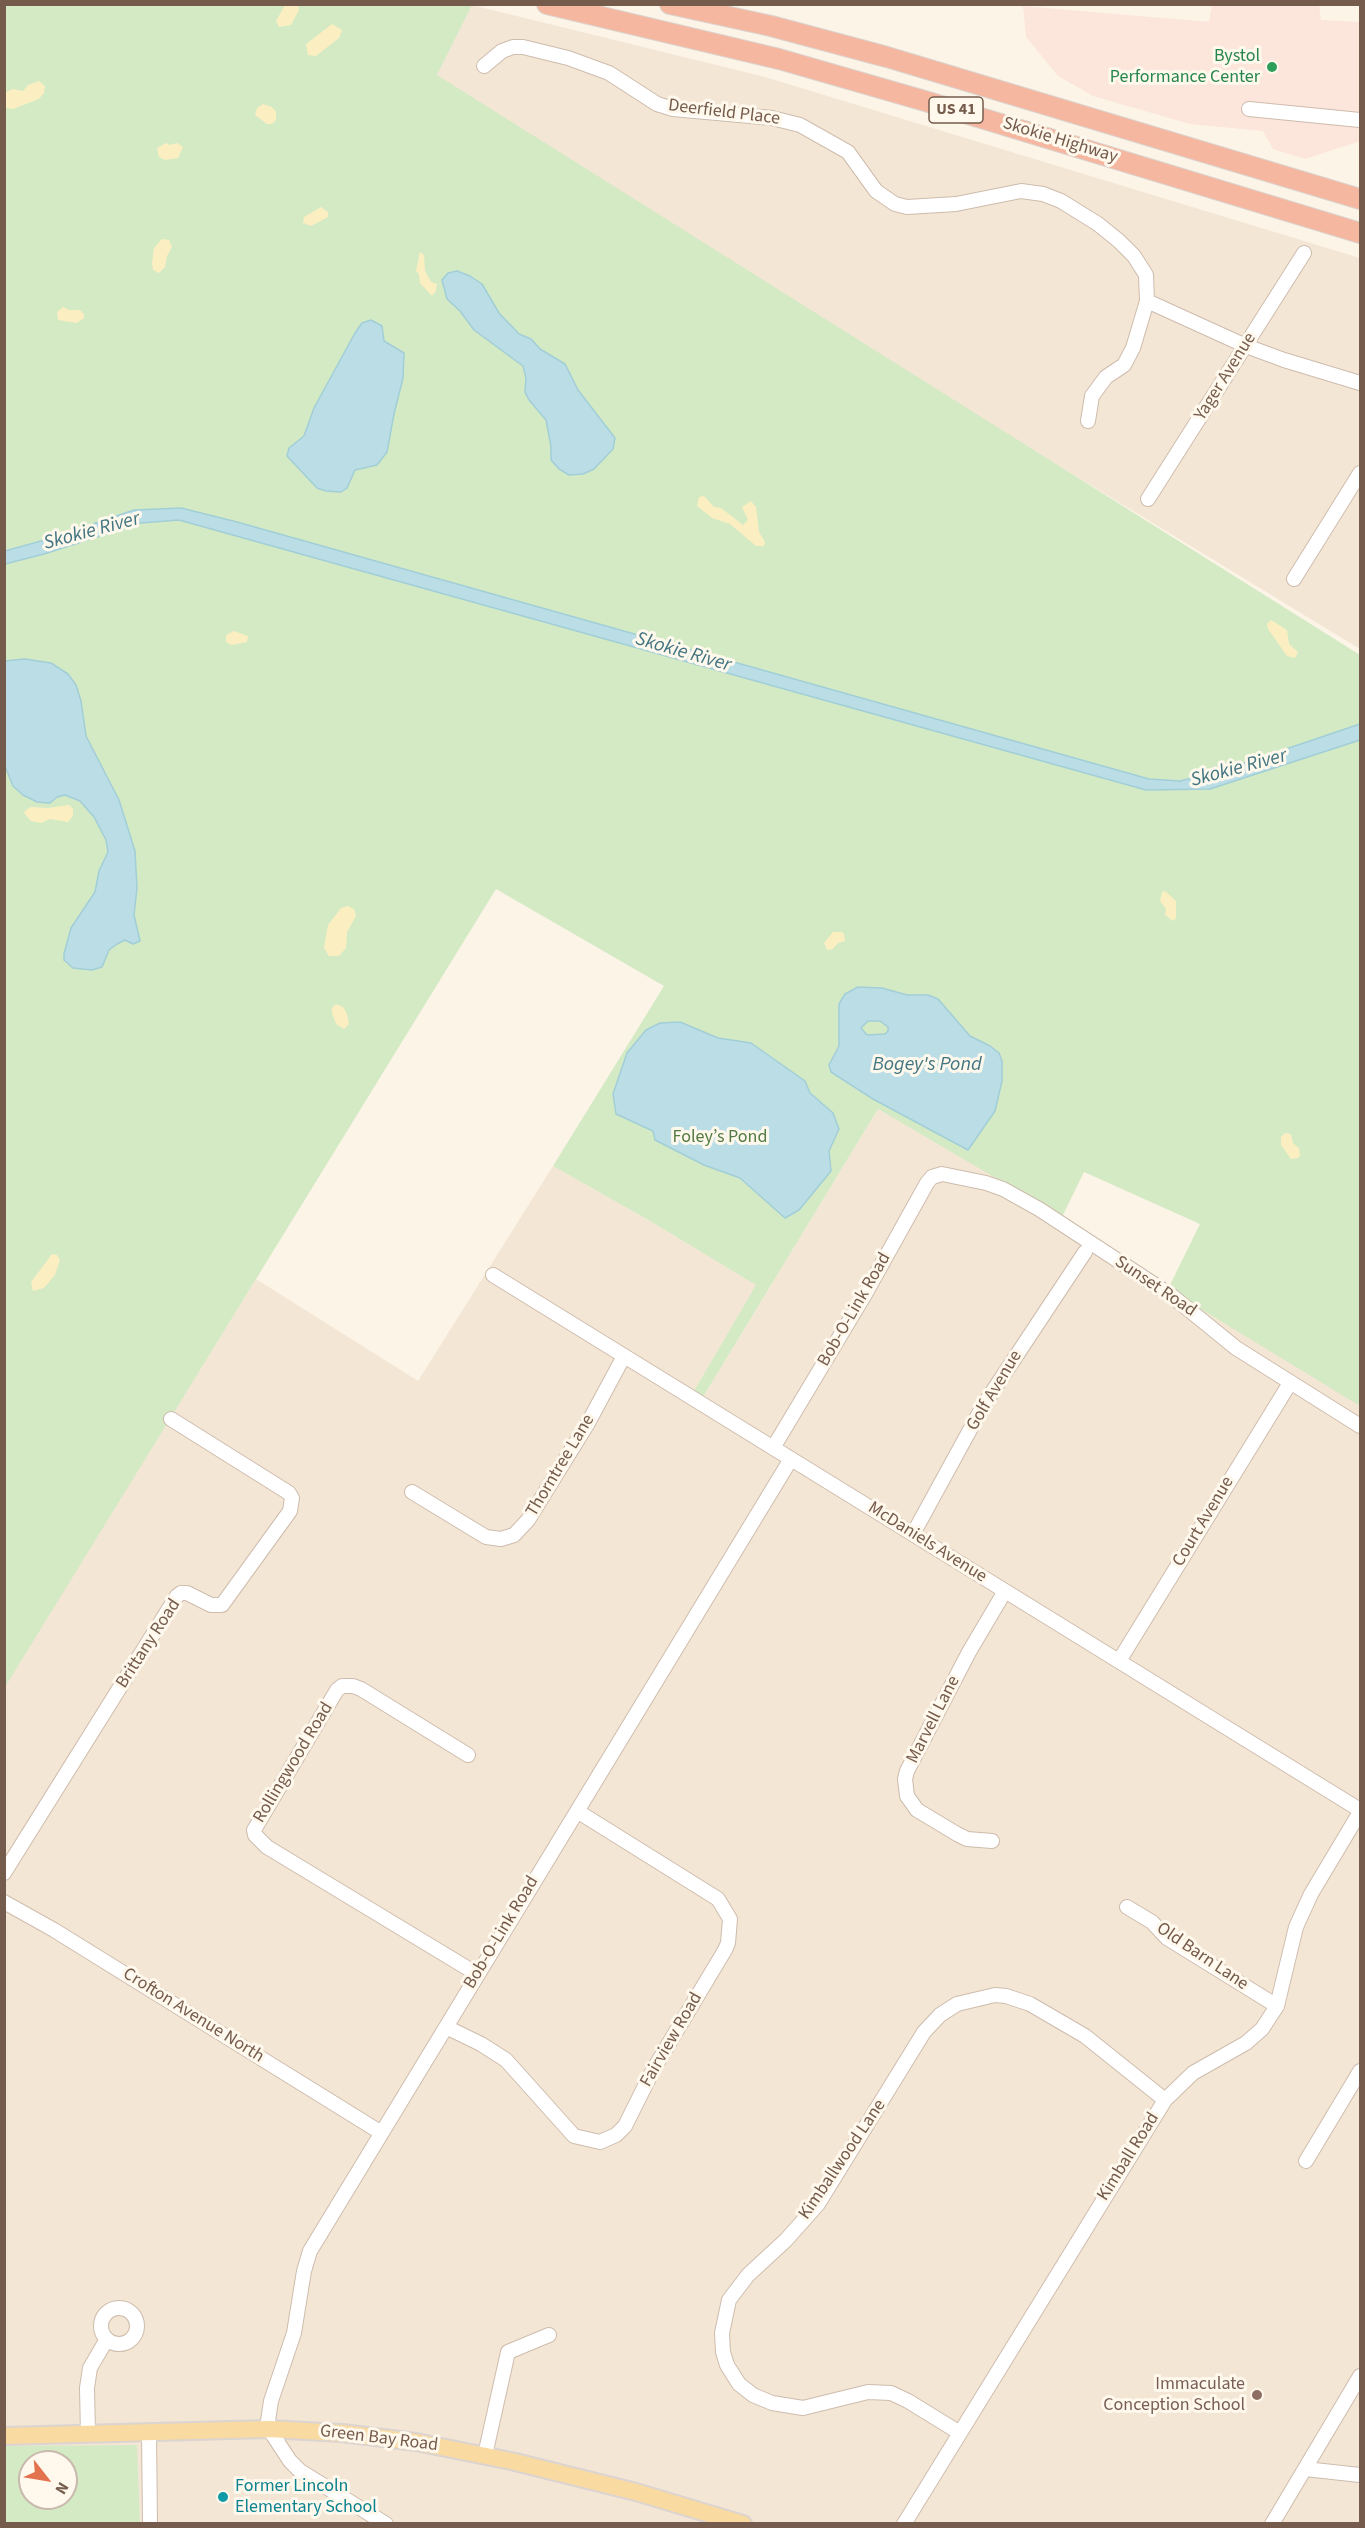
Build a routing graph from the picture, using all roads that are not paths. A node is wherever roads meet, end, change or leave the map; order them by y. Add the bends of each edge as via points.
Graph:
1 (547, 4) edge
2 (670, 4) edge
3 (484, 66) dead end
4 (1249, 109) dead end
5 (1360, 120) edge
6 (1360, 199) edge
7 (1360, 233) edge
8 (1304, 253) dead end
9 (1147, 301) junction
10 (1246, 346) junction
11 (1360, 383) edge
12 (1088, 421) dead end
13 (1360, 473) edge
14 (1148, 499) dead end
15 (1294, 579) dead end
16 (937, 1174) joint
17 (1085, 1252) dead end
18 (493, 1275) dead end
19 (624, 1356) junction
20 (1290, 1383) junction
21 (171, 1419) dead end
22 (1360, 1426) edge
23 (773, 1448) junction
24 (791, 1459) junction
25 (412, 1492) dead end
26 (913, 1534) junction
27 (1005, 1591) junction
28 (1119, 1661) junction
29 (468, 1755) dead end
30 (577, 1811) junction
31 (1360, 1811) edge
32 (992, 1842) dead end
33 (4, 1873) edge
34 (4, 1902) edge
35 (1126, 1907) dead end
36 (477, 1974) junction
37 (1277, 2006) junction
38 (446, 2027) junction
39 (1360, 2071) edge
40 (1165, 2100) junction
41 (380, 2132) junction
42 (1306, 2161) dead end
43 (549, 2335) dead end
44 (107, 2339) dead end
45 (1360, 2376) edge
46 (269, 2429) junction
47 (149, 2432) junction
48 (960, 2433) junction
49 (88, 2434) junction
50 (4, 2436) edge
51 (485, 2455) junction
52 (1305, 2469) junction
53 (1360, 2475) edge
54 (150, 2523) edge
55 (386, 2523) edge
56 (743, 2523) edge
57 (904, 2523) edge
58 (1272, 2523) edge

1 - 7 highway, Skokie Highway / US 41 via 801,66
2 - 6 highway, Skokie Highway / US 41 via 887,57
3 - 9 street, Deerfield Place via 502,51 523,47 609,72 652,101 674,109 772,118 800,125 848,152 876,191 907,207 956,204 1021,191 1043,194 1098,224 1134,256 1146,275
4 - 5 street
8 - 10 street, Yager Avenue
9 - 10 street
9 - 12 street, Deerfield Place via 1133,348 1124,365 1106,377 1092,396
10 - 11 street
10 - 14 street, Yager Avenue
13 - 15 street
16 - 20 street, Sunset Road via 986,1183 1039,1209 1172,1296 1236,1348
16 - 23 street, Bob-O-Link Road via 927,1183
17 - 26 street, Golf Avenue via 983,1406
18 - 19 street, McDaniels Avenue
19 - 23 street, McDaniels Avenue
19 - 25 street, Thorntree Lane via 528,1520 513,1535 501,1539 486,1537
20 - 22 street, Sunset Road
20 - 28 street, Court Avenue
21 - 33 street, Brittany Road via 289,1493 290,1511 222,1605 211,1605 187,1593 177,1596
23 - 24 street, McDaniels Avenue
24 - 26 street, McDaniels Avenue
24 - 30 street, Bob-O-Link Road
26 - 27 street, McDaniels Avenue
27 - 28 street, McDaniels Avenue
27 - 32 street, Marvell Lane via 905,1779 907,1796 917,1810 967,1839
28 - 31 street, McDaniels Avenue
29 - 36 street, Rollingwood Road via 361,1689 342,1686 254,1830 267,1847
30 - 36 street, Bob-O-Link Road
30 - 38 street, Fairview Road via 718,1899 730,1919 725,1950 653,2070 625,2126 600,2142 574,2136 506,2060
31 - 37 street, Kimball Road via 1296,1927
34 - 41 street, Crofton Avenue North
35 - 37 street, Old Barn Lane via 1152,1922 1167,1938
36 - 38 street, Bob-O-Link Road
37 - 40 street, Kimball Road via 1262,2029 1246,2043 1193,2073
38 - 41 street, Bob-O-Link Road
39 - 42 street
40 - 48 street, Kimball Road
40 - 48 street, Kimballwood Lane via 1085,2036 1030,2004 995,1995 957,2004 940,2014 924,2032 818,2204 742,2281 729,2300 723,2317 723,2352 739,2384 753,2395 802,2408 868,2392 891,2393
41 - 46 street, Bob-O-Link Road via 310,2251 294,2332 271,2401
43 - 51 street via 508,2352
44 - 49 street via 90,2368
45 - 52 street
46 - 47 main road, Green Bay Road
46 - 51 main road, Green Bay Road via 353,2434
46 - 55 street via 300,2470
47 - 49 main road, Green Bay Road
47 - 54 street
48 - 57 street, Kimball Road
49 - 50 main road, Green Bay Road
51 - 56 main road, Green Bay Road
52 - 53 street
52 - 58 street

